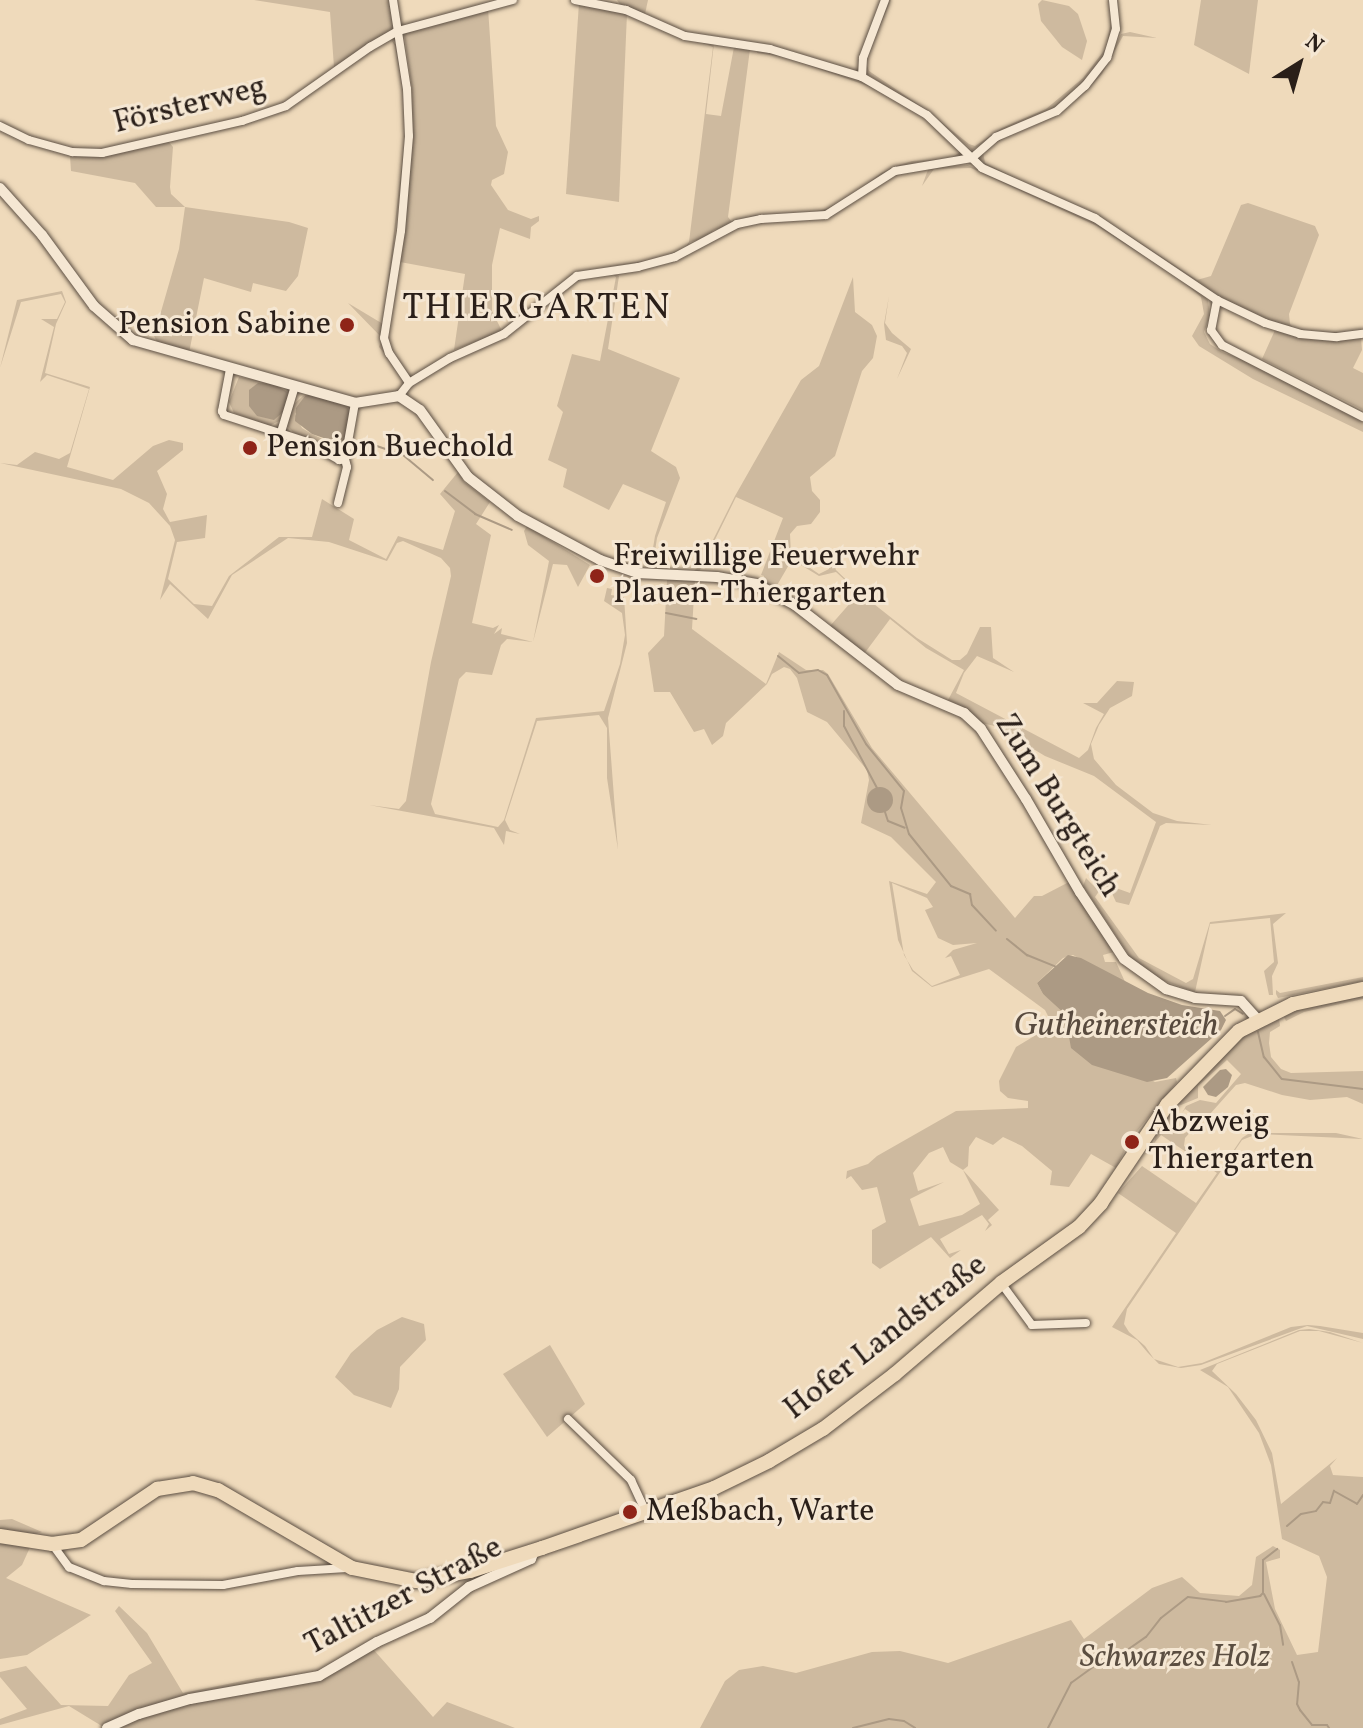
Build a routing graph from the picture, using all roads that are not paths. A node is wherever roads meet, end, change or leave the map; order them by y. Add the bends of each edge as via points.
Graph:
1 (393, 0) edge
2 (513, 0) edge
3 (575, 0) edge
4 (885, 0) edge
5 (1113, 0) edge
6 (398, 31) junction
7 (862, 77) junction
8 (0, 126) edge
9 (972, 158) junction
10 (0, 188) edge
11 (1217, 300) junction
12 (1363, 334) edge
13 (230, 369) junction
14 (409, 383) junction
15 (295, 386) junction
16 (399, 396) junction
17 (355, 403) junction
18 (1363, 417) edge
19 (281, 432) junction
20 (345, 459) junction
21 (338, 503) dead end
22 (1363, 989) edge
23 (1257, 1019) junction
24 (1001, 1283) junction
25 (1086, 1323) dead end
26 (568, 1419) dead end
27 (647, 1513) junction
28 (0, 1536) edge
29 (52, 1544) junction
30 (534, 1551) junction
31 (352, 1568) junction
32 (107, 1728) edge

1 - 6 street
2 - 6 street, Försterweg
3 - 7 street via 626,10 685,36 770,49
4 - 7 street via 863,58
5 - 9 street via 1116,29 1107,58 1085,86 1057,111 996,137
6 - 8 street, Försterweg via 286,106 159,141 102,153 72,152
6 - 14 street via 407,89 407,170 384,338
7 - 9 street via 927,115
9 - 11 street via 1007,180 1095,218
9 - 14 street via 895,171 826,215 749,221 675,257 577,276 504,334
10 - 13 street via 121,332 144,345
11 - 12 street via 1300,334
11 - 18 street via 1211,330 1222,345
13 - 15 street
13 - 19 street via 224,415
14 - 16 street
15 - 17 street
15 - 19 street
16 - 17 street
16 - 23 street, Zum Burgteich via 420,410 468,477 518,516 600,560 637,573 756,584 795,605 898,685 964,713 1004,764 1124,959 1166,989 1195,998 1241,1001
17 - 20 street
19 - 20 street
20 - 21 street
22 - 23 main road, Hofer Landstraße via 1293,1004
23 - 24 main road, Hofer Landstraße via 1214,1053 1167,1105 1092,1214
24 - 25 street via 1032,1325
24 - 27 main road, Hofer Landstraße via 823,1429 743,1475
26 - 27 street via 631,1480
27 - 30 main road, Hofer Landstraße
28 - 29 main road
29 - 31 street, Hofer Landstraße via 77,1571 132,1584 223,1585 298,1571
29 - 31 main road, Hofer Landstraße via 89,1535 157,1489 193,1483 218,1490
30 - 31 main road, Hofer Landstraße via 416,1581
30 - 32 street, Taltitzer Straße via 531,1559 469,1587 430,1618 319,1676 190,1699

